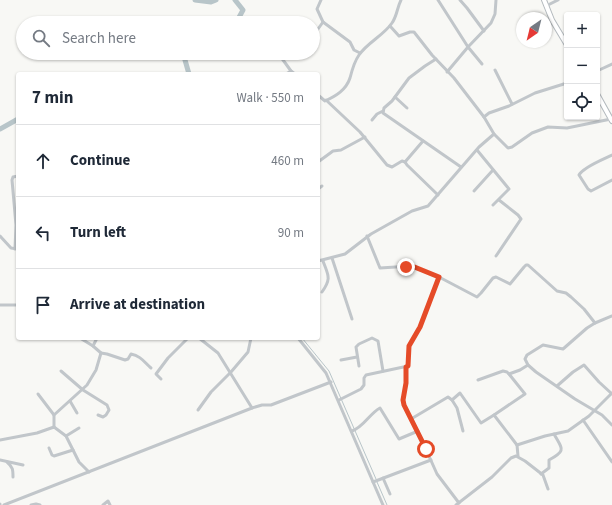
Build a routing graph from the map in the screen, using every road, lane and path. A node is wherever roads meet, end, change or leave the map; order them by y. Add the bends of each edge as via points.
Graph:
1 (321, 0) edge
2 (401, 0) edge
3 (438, 0) edge
4 (460, 0) edge
5 (496, 0) edge
6 (544, 0) edge
7 (558, 0) edge
8 (546, 6) junction
9 (323, 22) junction
10 (320, 26) edge
11 (390, 26) junction
12 (484, 31) junction
13 (564, 40) edge
14 (468, 47) junction
15 (360, 53) junction
16 (436, 59) junction
17 (283, 60) edge
18 (482, 64) dead end
19 (612, 64) edge
20 (495, 70) dead end
21 (600, 70) edge
22 (291, 71) edge
23 (447, 72) junction
24 (564, 84) edge
25 (320, 97) edge
26 (395, 97) junction
27 (600, 99) edge
28 (326, 100) junction
29 (512, 104) junction
30 (407, 108) dead end
31 (383, 110) junction
32 (484, 117) junction
33 (372, 120) dead end
34 (612, 120) edge
35 (494, 134) junction
36 (366, 138) junction
37 (423, 141) junction
38 (477, 150) junction
39 (612, 155) edge
40 (320, 161) edge
41 (405, 162) junction
42 (462, 167) junction
43 (493, 170) junction
44 (16, 176) edge
45 (612, 180) edge
46 (474, 191) dead end
47 (438, 196) junction
48 (499, 200) junction
49 (493, 205) dead end
50 (16, 226) edge
51 (16, 226) edge
52 (0, 236) edge
53 (367, 236) junction
54 (16, 249) edge
55 (496, 256) dead end
56 (332, 258) junction
57 (323, 261) joint
58 (439, 277) junction
59 (322, 292) dead end
60 (16, 305) edge
61 (0, 306) edge
62 (612, 316) edge
63 (352, 319) dead end
64 (595, 323) junction
65 (83, 340) edge
66 (96, 340) edge
67 (186, 340) edge
68 (202, 340) edge
69 (251, 340) edge
70 (300, 340) edge
71 (93, 346) junction
72 (101, 353) junction
73 (358, 356) junction
74 (341, 360) dead end
75 (528, 365) junction
76 (359, 366) dead end
77 (406, 367) junction
78 (151, 368) dead end
79 (61, 371) dead end
80 (383, 371) junction
81 (230, 372) junction
82 (509, 374) junction
83 (161, 378) dead end
84 (478, 380) dead end
85 (331, 382) junction
86 (558, 386) junction
87 (83, 390) junction
88 (612, 393) edge
89 (38, 394) dead end
90 (339, 400) junction
91 (452, 400) junction
92 (70, 402) junction
93 (252, 408) junction
94 (198, 410) dead end
95 (594, 410) junction
96 (77, 413) dead end
97 (54, 415) junction
98 (98, 415) dead end
99 (494, 415) junction
100 (411, 419) junction
101 (583, 420) junction
102 (612, 425) edge
103 (54, 427) junction
104 (79, 428) dead end
105 (353, 431) junction
106 (418, 431) junction
107 (463, 431) dead end
108 (554, 434) junction
109 (66, 436) junction
110 (0, 440) edge
111 (517, 445) junction
112 (49, 448) dead end
113 (73, 450) junction
114 (518, 456) junction
115 (0, 460) edge
116 (431, 460) junction
117 (6, 461) junction
118 (612, 462) edge
119 (24, 465) dead end
120 (89, 472) junction
121 (541, 474) junction
122 (13, 477) dead end
123 (381, 479) junction
124 (374, 482) junction
125 (548, 489) dead end
126 (390, 494) dead end
127 (9, 504) edge
128 (457, 504) edge
129 (4, 505) edge
130 (31, 505) edge
131 (40, 505) edge
132 (103, 505) edge
133 (110, 505) edge
134 (383, 505) edge

1 - 9 street via 318,9
2 - 11 street
3 - 14 street
4 - 12 street
5 - 12 street via 494,17
6 - 8 street
7 - 8 street
8 - 13 street
9 - 10 street
9 - 15 street via 350,42 354,50
11 - 15 street
11 - 16 street via 399,36 414,32
12 - 14 street
14 - 18 street
14 - 23 street
15 - 28 street via 346,86
16 - 23 street
16 - 26 street via 412,76
17 - 22 street
19 - 21 street
20 - 29 street
23 - 32 street
24 - 29 street
25 - 28 street
26 - 30 street
26 - 31 street
27 - 34 street
28 - 36 street
29 - 32 street
31 - 33 street
31 - 37 street via 384,114
32 - 35 street
34 - 35 street via 566,128 548,127 532,132 512,148 508,148
35 - 38 street
36 - 40 street via 341,150 333,151
36 - 41 street via 388,166
37 - 41 street
37 - 42 street
38 - 42 street
38 - 43 street
39 - 45 street via 579,175 591,191
41 - 47 street
42 - 47 street
43 - 46 street
43 - 48 street via 509,189
44 - 50 street via 12,180
47 - 53 street via 428,206 412,211
48 - 49 street
48 - 55 street via 521,219
51 - 54 street
52 - 54 street
53 - 56 street via 345,254
53 - 58 street via 380,268 409,266
56 - 57 street
56 - 63 street
57 - 59 street via 329,280
58 - 64 street via 477,297 493,278 510,284 526,265 557,291 571,297
58 - 77 street via 420,327 409,346
60 - 61 street
62 - 64 street
64 - 75 street via 563,349 542,345 526,357
65 - 71 street
66 - 71 street
67 - 83 street via 156,374
68 - 81 street via 218,353
69 - 81 street via 248,352
70 - 85 street via 324,369
71 - 72 street
72 - 78 street via 125,360 131,354 144,360
72 - 87 street via 96,370
73 - 74 street
73 - 76 street
73 - 80 street via 358,345 370,338 377,339
75 - 82 street
75 - 86 street
77 - 80 street
77 - 100 street via 403,402
79 - 87 street
80 - 90 street via 366,375 361,389
81 - 93 street
81 - 94 street
82 - 84 street via 503,371
82 - 99 street via 525,394
85 - 90 street
85 - 93 street via 271,405
86 - 88 street via 584,365
86 - 95 street
87 - 92 street
87 - 98 street via 109,408 105,416
88 - 95 street
89 - 97 street
90 - 105 street
91 - 99 street via 460,393 481,422
91 - 100 street via 447,397
91 - 107 street
92 - 96 street
92 - 97 street
93 - 120 street
95 - 101 street
95 - 102 street
97 - 103 street
99 - 111 street
100 - 106 street
101 - 108 street via 568,431
101 - 118 street
103 - 109 street
103 - 110 street
104 - 109 street
105 - 106 street via 380,408 399,439
105 - 124 street
106 - 116 street
108 - 111 street
108 - 121 street via 561,451 549,460 549,468
109 - 113 street
111 - 114 street
112 - 113 street via 54,456
113 - 120 street via 79,462
114 - 121 street
114 - 128 street via 509,459 496,474
115 - 117 street
116 - 123 street
116 - 128 street
117 - 119 street
117 - 122 street via 13,470
120 - 127 street
121 - 125 street
123 - 124 street
123 - 126 street
124 - 134 street
127 - 129 street
130 - 131 street
132 - 133 street via 108,501

